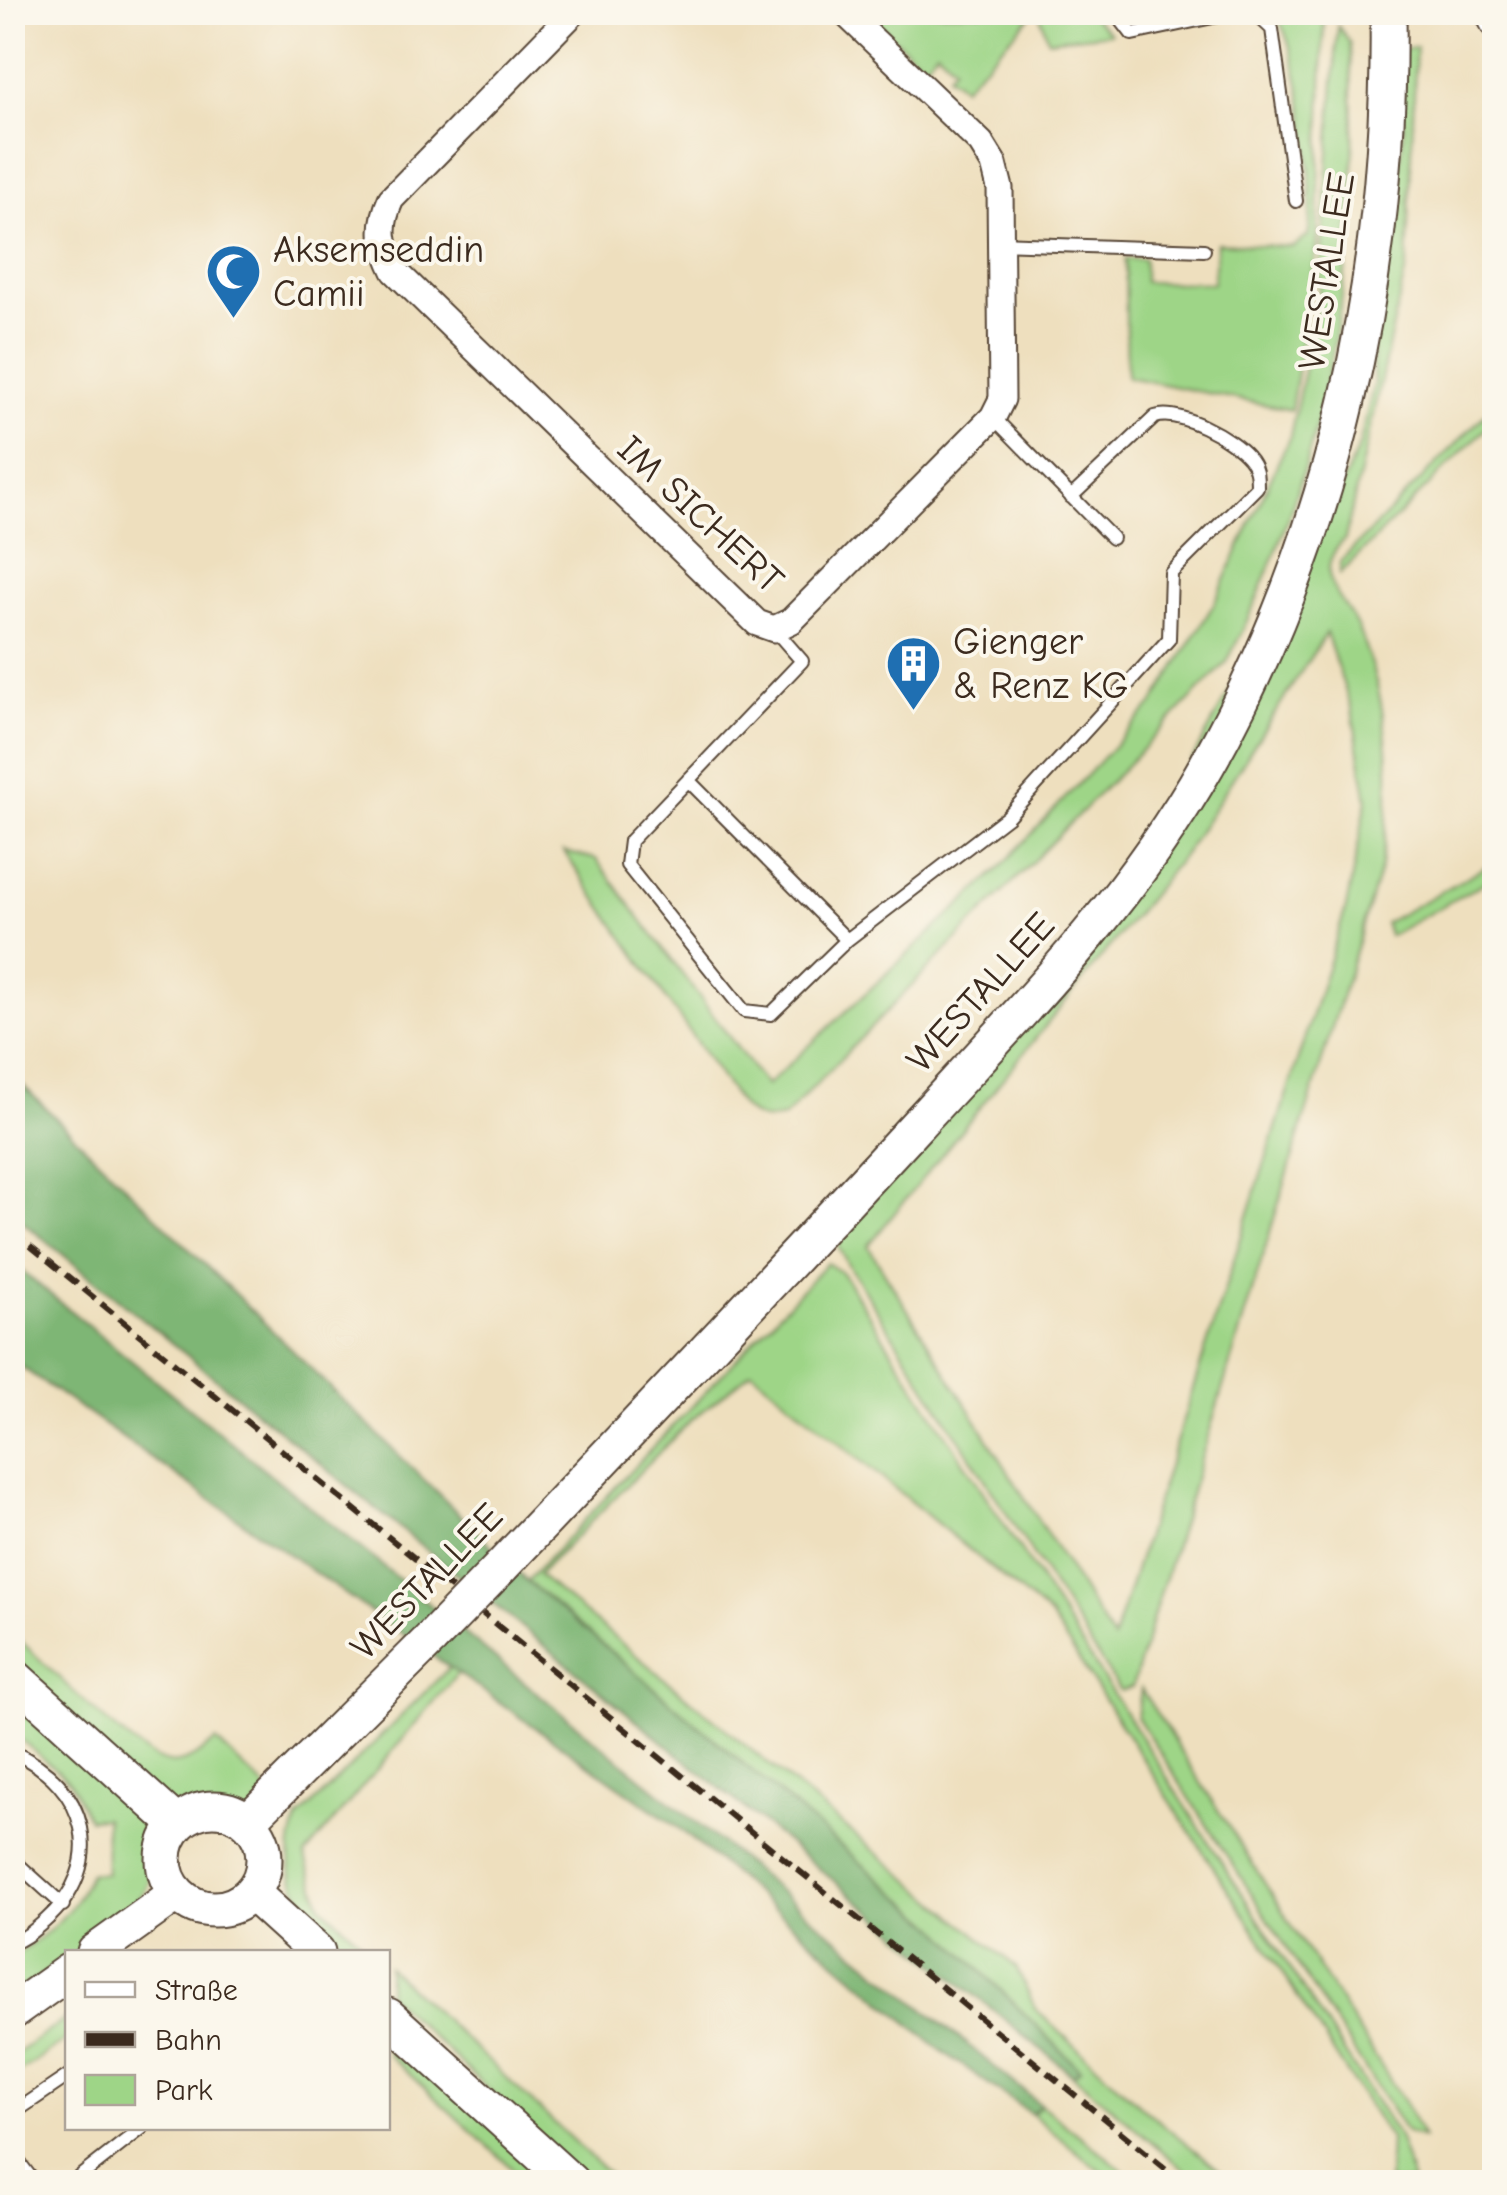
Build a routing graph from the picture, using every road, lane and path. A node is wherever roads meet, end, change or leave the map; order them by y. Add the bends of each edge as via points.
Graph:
1 (574, 12) edge
2 (844, 12) edge
3 (1115, 12) edge
4 (1237, 12) edge
5 (1247, 12) edge
6 (1388, 12) edge
7 (1487, 12) edge
8 (1202, 16) edge
9 (1494, 25) edge
10 (1296, 201) dead end
11 (1000, 243) junction
12 (1204, 250) dead end
13 (994, 417) junction
14 (1071, 496) junction
15 (1112, 538) dead end
16 (774, 628) junction
17 (688, 780) junction
18 (847, 940) junction
19 (12, 1675) edge
20 (12, 1752) edge
21 (248, 1821) junction
22 (177, 1824) junction
23 (12, 1859) edge
24 (252, 1893) junction
25 (176, 1894) junction
26 (63, 1905) junction
27 (12, 1943) edge
28 (98, 1950) edge
29 (315, 1950) edge
30 (65, 1974) edge
31 (12, 2012) edge
32 (390, 2018) edge
33 (65, 2078) edge
34 (12, 2114) edge
35 (139, 2130) edge
36 (12, 2153) edge
37 (34, 2182) edge
38 (73, 2182) edge
39 (571, 2182) edge

1 - 16 street, IM SICHERT via 391,199 381,221 382,244 394,271 757,623
2 - 11 street via 980,143 1000,188
3 - 8 lane via 1132,34
4 - 8 lane
5 - 10 lane via 1272,29
6 - 21 main road, WESTALLEE, bridge via 1383,199 1350,398 1289,591 1208,764 1076,952 500,1568
7 - 9 street
11 - 12 lane
11 - 13 street via 1002,399
13 - 14 lane
13 - 16 street, IM SICHERT via 792,621
14 - 15 lane
14 - 18 lane via 1155,417 1168,413 1247,455 1257,472 1257,487 1171,573 1169,639 1006,817
16 - 17 lane via 802,661
17 - 18 lane
17 - 18 lane via 630,840 627,864 744,1011 771,1014
19 - 22 main road
20 - 26 lane via 50,1776 74,1804 84,1835 82,1875
21 - 22 main road via 213,1808
21 - 24 main road via 264,1856
22 - 25 main road via 163,1859
23 - 26 lane
24 - 25 main road via 214,1910
24 - 29 main road
25 - 28 main road
26 - 27 lane
30 - 31 main road
32 - 39 main road
33 - 34 lane
35 - 38 lane
36 - 37 lane

